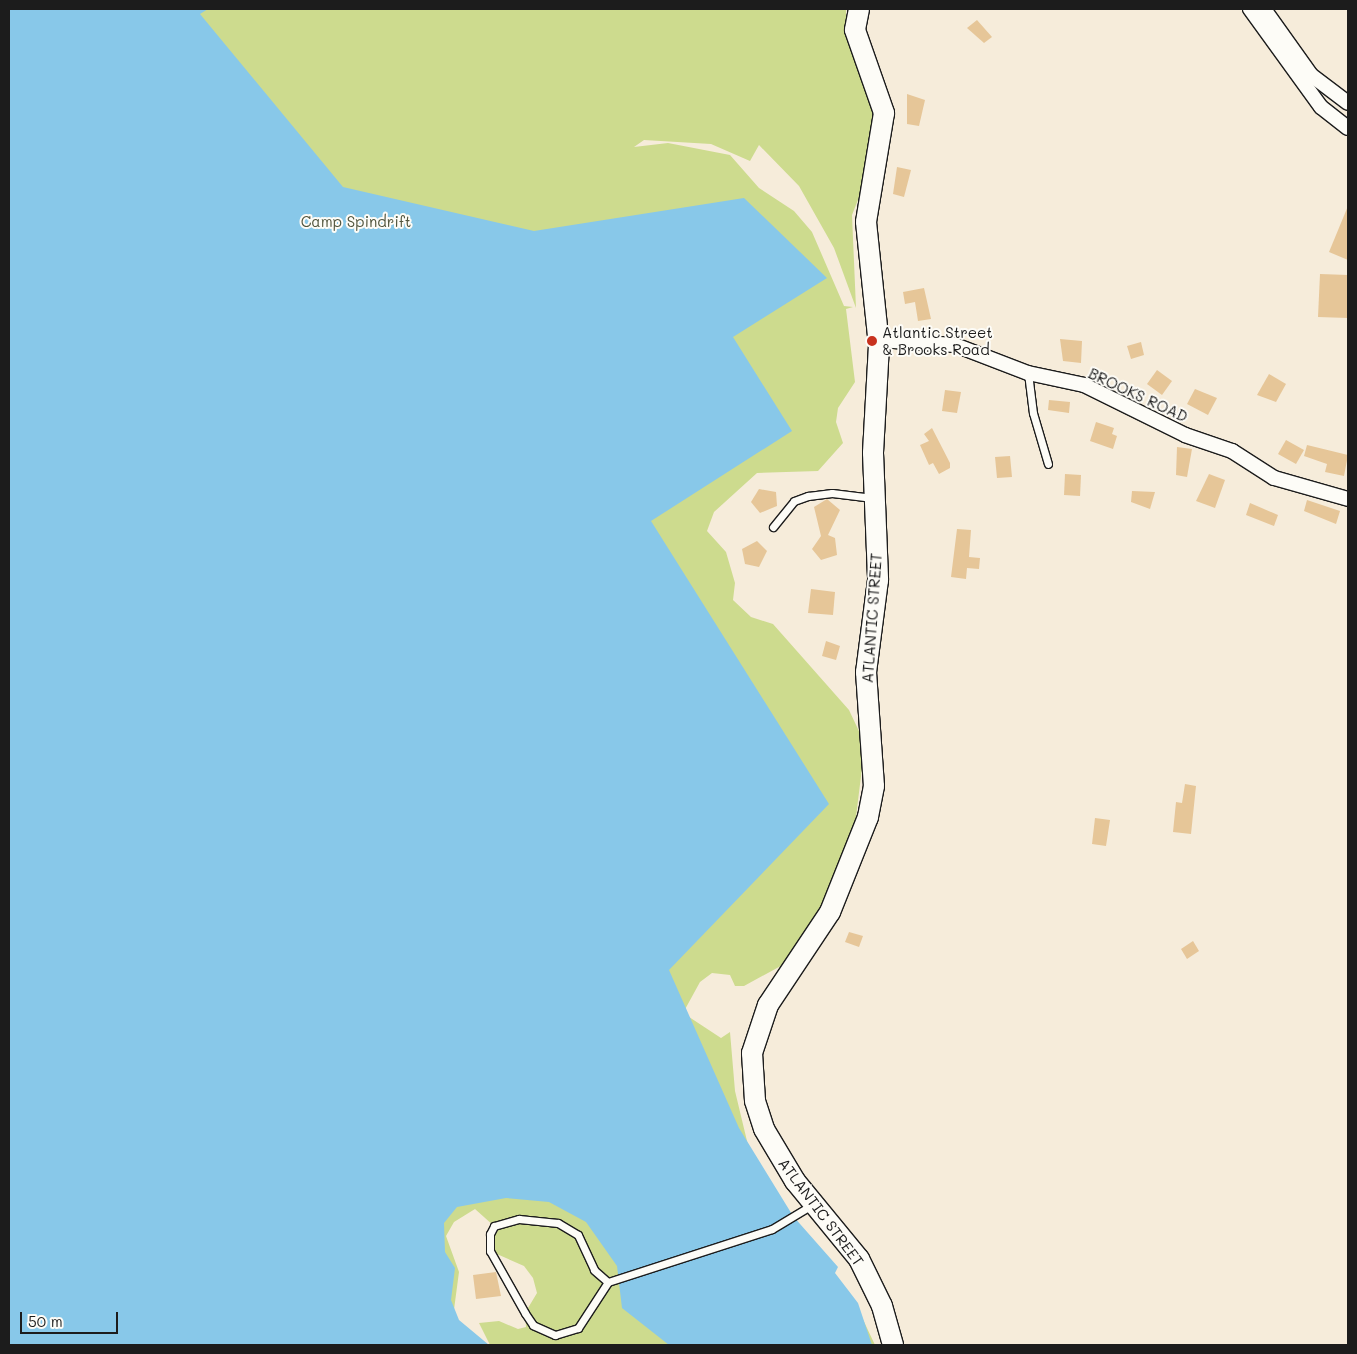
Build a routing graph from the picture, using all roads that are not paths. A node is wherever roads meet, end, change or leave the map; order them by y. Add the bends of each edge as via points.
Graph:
1 (859, 9) edge
2 (1250, 9) edge
3 (1264, 9) edge
4 (1348, 103) edge
5 (1348, 128) edge
6 (878, 340) junction
7 (1028, 373) junction
8 (1048, 464) dead end
9 (876, 499) junction
10 (1348, 499) edge
11 (773, 527) dead end
12 (814, 1203) junction
13 (608, 1282) junction
14 (893, 1345) edge

1 - 6 street, ATLANTIC STREET via 855,30 884,113 866,222
2 - 5 street via 1321,107
3 - 4 street via 1311,75
6 - 7 street, BROOKS ROAD via 955,345
6 - 9 street, ATLANTIC STREET via 873,453
7 - 8 lane via 1033,413
7 - 10 street, BROOKS ROAD via 1084,385 1185,435 1232,452 1274,478
9 - 11 lane via 832,494 808,496 794,502
9 - 12 street, ATLANTIC STREET via 878,580 866,672 874,764 868,817 824,926 777,990 761,1020 752,1053 755,1102 764,1130
12 - 13 lane via 772,1229
12 - 14 street, ATLANTIC STREET via 859,1259 882,1306
13 - 13 lane via 594,1270 578,1236 558,1223 519,1219 494,1226 490,1234 490,1251 529,1319 555,1335 578,1328

